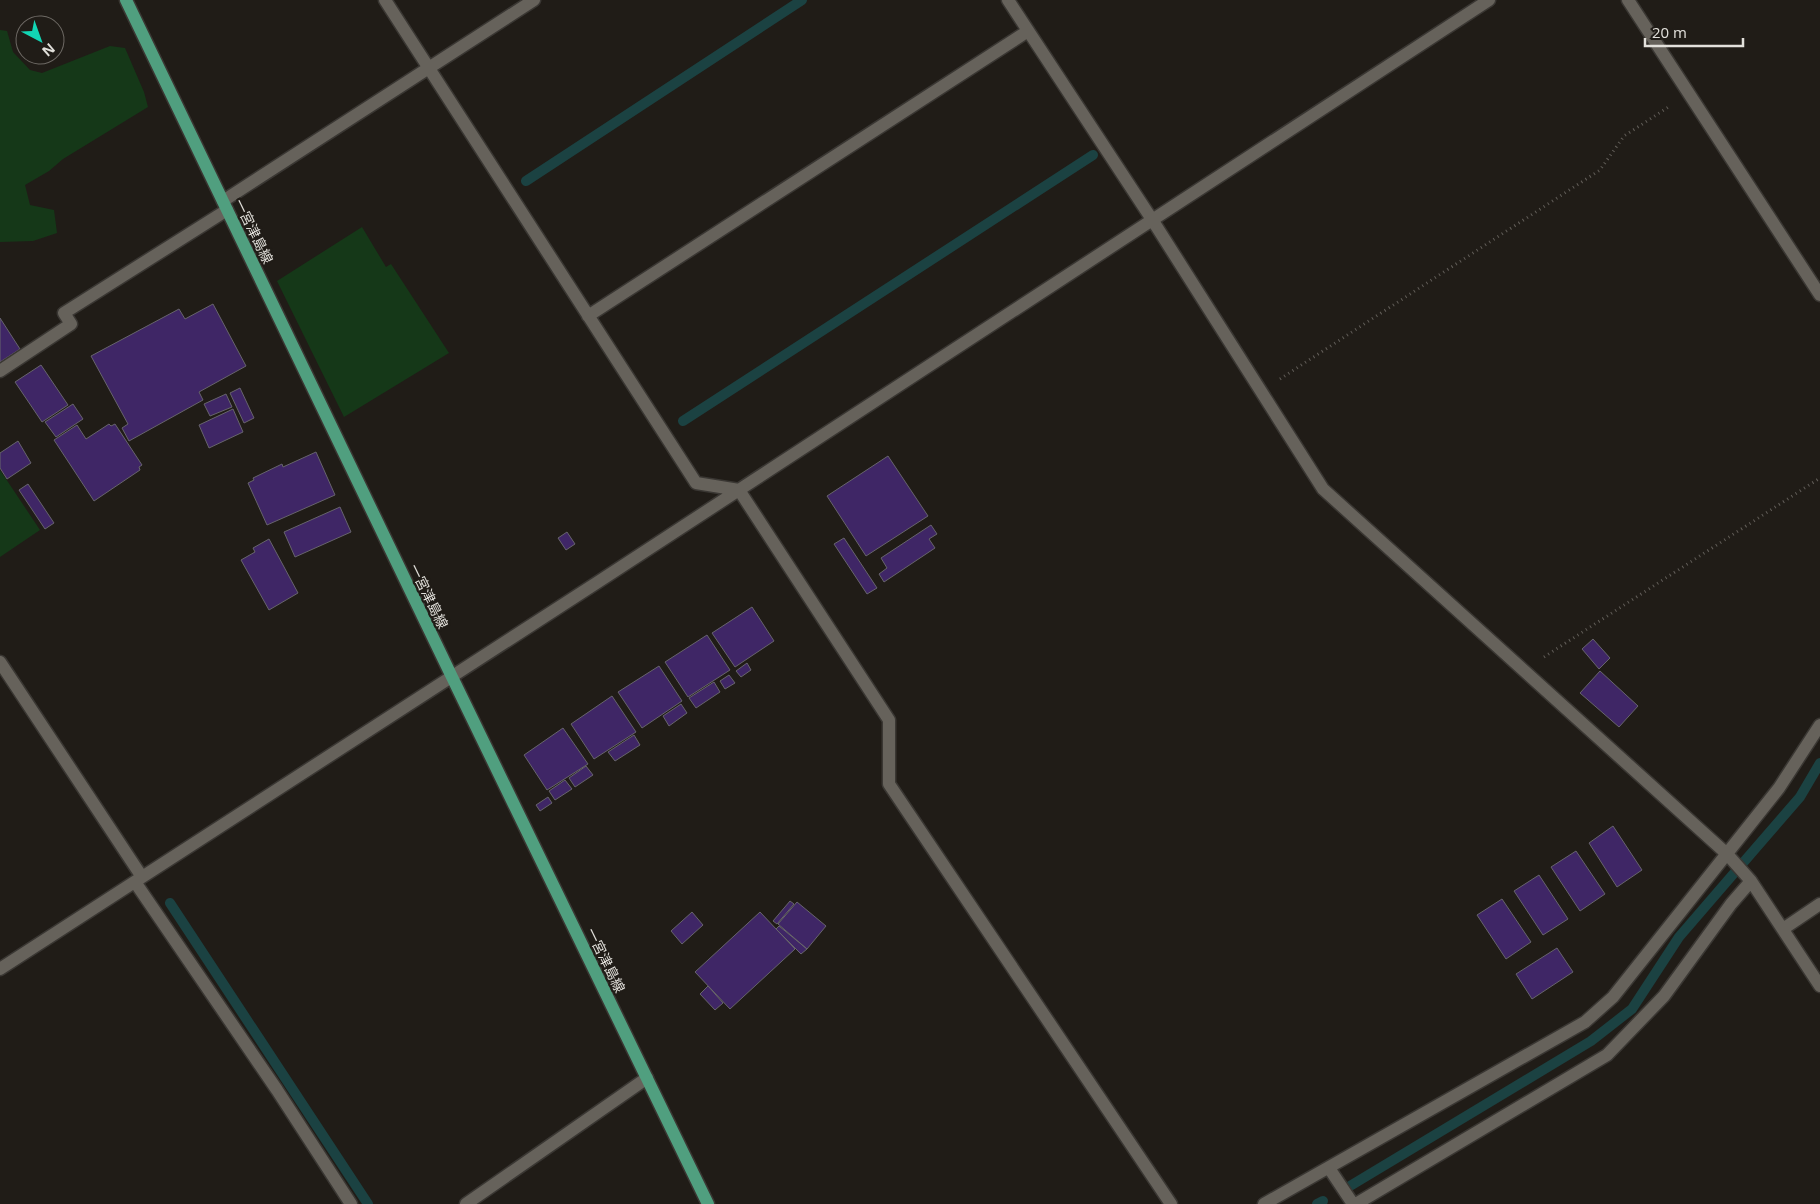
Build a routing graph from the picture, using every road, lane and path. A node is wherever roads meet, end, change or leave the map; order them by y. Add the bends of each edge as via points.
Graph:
1 (126, 0) edge
2 (385, 0) edge
3 (534, 0) edge
4 (1008, 0) edge
5 (1489, 0) edge
6 (1628, 0) edge
7 (1028, 31) junction
8 (429, 68) junction
9 (1689, 94) junction
10 (225, 206) junction
11 (1152, 221) junction
12 (1820, 295) edge
13 (588, 316) junction
14 (0, 370) edge
15 (1261, 392) junction
16 (1820, 478) edge
17 (739, 490) junction
18 (0, 662) edge
19 (1529, 675) junction
20 (452, 677) junction
21 (1820, 725) edge
22 (1727, 854) junction
23 (138, 879) junction
24 (1751, 881) junction
25 (1820, 904) edge
26 (1783, 929) junction
27 (0, 969) edge
28 (1820, 986) edge
29 (647, 1078) junction
30 (1329, 1168) junction
31 (351, 1204) edge
32 (466, 1204) edge
33 (708, 1204) edge
34 (1171, 1204) edge
35 (1264, 1204) edge
36 (1354, 1204) edge

1 - 10 main road, 一宮津島線
2 - 8 street
3 - 8 street
4 - 7 street
5 - 11 street
6 - 9 street
7 - 11 street
7 - 13 street
8 - 10 street
8 - 13 street
9 - 12 street
9 - 15 path via 1624,136 1600,170
10 - 14 street via 64,313 71,324
10 - 20 main road, 一宮津島線
11 - 15 street
11 - 17 street
13 - 17 street via 696,483
15 - 19 street via 1323,489
16 - 19 path via 1546,654
17 - 20 street
17 - 34 street via 889,720 890,784
18 - 23 street
19 - 22 street
20 - 23 street
20 - 29 main road, 一宮津島線
21 - 22 street via 1779,788
22 - 24 street
22 - 30 street via 1613,997 1585,1022
23 - 27 street
23 - 31 street
24 - 26 street
24 - 36 street via 1664,996 1607,1055
25 - 26 street
26 - 28 street
29 - 32 street
29 - 33 main road, 一宮津島線
30 - 35 street
30 - 36 street

